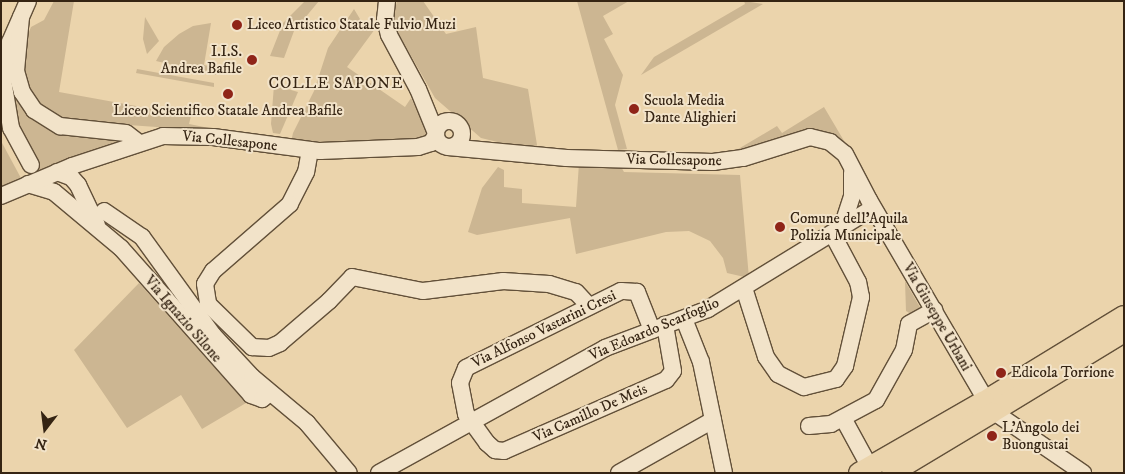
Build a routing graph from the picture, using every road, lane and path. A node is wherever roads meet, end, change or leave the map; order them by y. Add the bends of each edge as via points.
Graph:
1 (28, 1) edge
2 (388, 1) edge
3 (21, 17) junction
4 (418, 89) junction
5 (457, 125) junction
6 (440, 139) junction
7 (138, 142) junction
8 (310, 150) junction
9 (494, 150) junction
10 (849, 161) junction
11 (78, 164) junction
12 (31, 165) dead end
13 (57, 172) junction
14 (74, 180) junction
15 (28, 184) junction
16 (54, 192) junction
17 (1, 196) edge
18 (873, 208) junction
19 (104, 211) dead end
20 (98, 228) junction
21 (837, 230) junction
22 (744, 288) junction
23 (589, 306) junction
24 (934, 310) junction
25 (1124, 316) edge
26 (684, 319) junction
27 (659, 328) junction
28 (1124, 332) edge
29 (270, 393) junction
30 (990, 406) junction
31 (842, 418) junction
32 (713, 420) junction
33 (470, 422) junction
34 (809, 426) dead end
35 (326, 447) junction
36 (867, 471) edge
37 (338, 473) edge
38 (349, 473) edge
39 (379, 473) edge
40 (619, 473) edge
41 (724, 473) edge
42 (892, 473) edge
43 (1083, 473) edge

1 - 3 street
2 - 4 street via 388,31
3 - 7 street via 16,72 22,92 34,110 60,126 126,133
3 - 12 street via 5,61 4,88 11,128
4 - 5 street, Via Collesapone
4 - 6 street
5 - 6 street via 442,124
5 - 6 street via 460,141
5 - 9 street, Via Collesapone via 477,144
6 - 8 street, Via Collesapone via 418,147
6 - 9 street, Via Collesapone
7 - 8 street, Via Collesapone via 162,136 196,136
7 - 11 street, Via Collesapone
8 - 23 street via 306,172 290,204 213,271 206,284 205,296 211,308 252,347 269,348 280,343 330,301 352,277 431,291 503,281 549,284 576,292
9 - 10 street, Via Collesapone via 566,158 714,162 737,159 814,137 835,144
10 - 18 street, Via Collesapone
10 - 21 street via 852,196
11 - 13 street, Via Collesapone
11 - 14 street
13 - 14 street
13 - 15 street, Via Collesapone
13 - 16 street via 53,181
14 - 20 street, Via Ignazio Silone
15 - 16 street
15 - 17 street, Via Collesapone
16 - 20 street, Via Ignazio Silone
18 - 21 street, Via Edoardo Scarfoglio
18 - 24 street, Via Giuseppe Urbani
19 - 29 street, Via Ignazio Silone via 142,238 202,322
20 - 29 street, Via Ignazio Silone via 131,259 249,393 262,399
21 - 22 street, Via Edoardo Scarfoglio
21 - 22 street via 861,297 845,366 836,379 804,387 778,374 766,356
22 - 26 street, Via Edoardo Scarfoglio
23 - 27 street, Via Alfonso Vastarini Cresi via 621,291 633,290
23 - 33 street, Via Alfonso Vastarini Cresi via 466,368 461,376 460,390
24 - 30 street, Via Giuseppe Urbani
24 - 31 street via 909,325 904,350 878,399
25 - 30 main road
26 - 27 street, Via Edoardo Scarfoglio
26 - 32 street via 699,355
27 - 33 street, Via Edoardo Scarfoglio via 572,365
27 - 33 street, Via Camillo De Meis via 673,371 666,380 504,451 492,447
28 - 30 main road
29 - 35 street, Via Ignazio Silone via 307,423
30 - 36 main road
30 - 42 main road
30 - 43 street, Via Giuseppe Urbani
31 - 34 street via 822,426
31 - 36 street
32 - 40 street
32 - 41 street
33 - 39 street, Via Edoardo Scarfoglio
35 - 37 street, Via Ignazio Silone
35 - 38 street, Via Ignazio Silone

